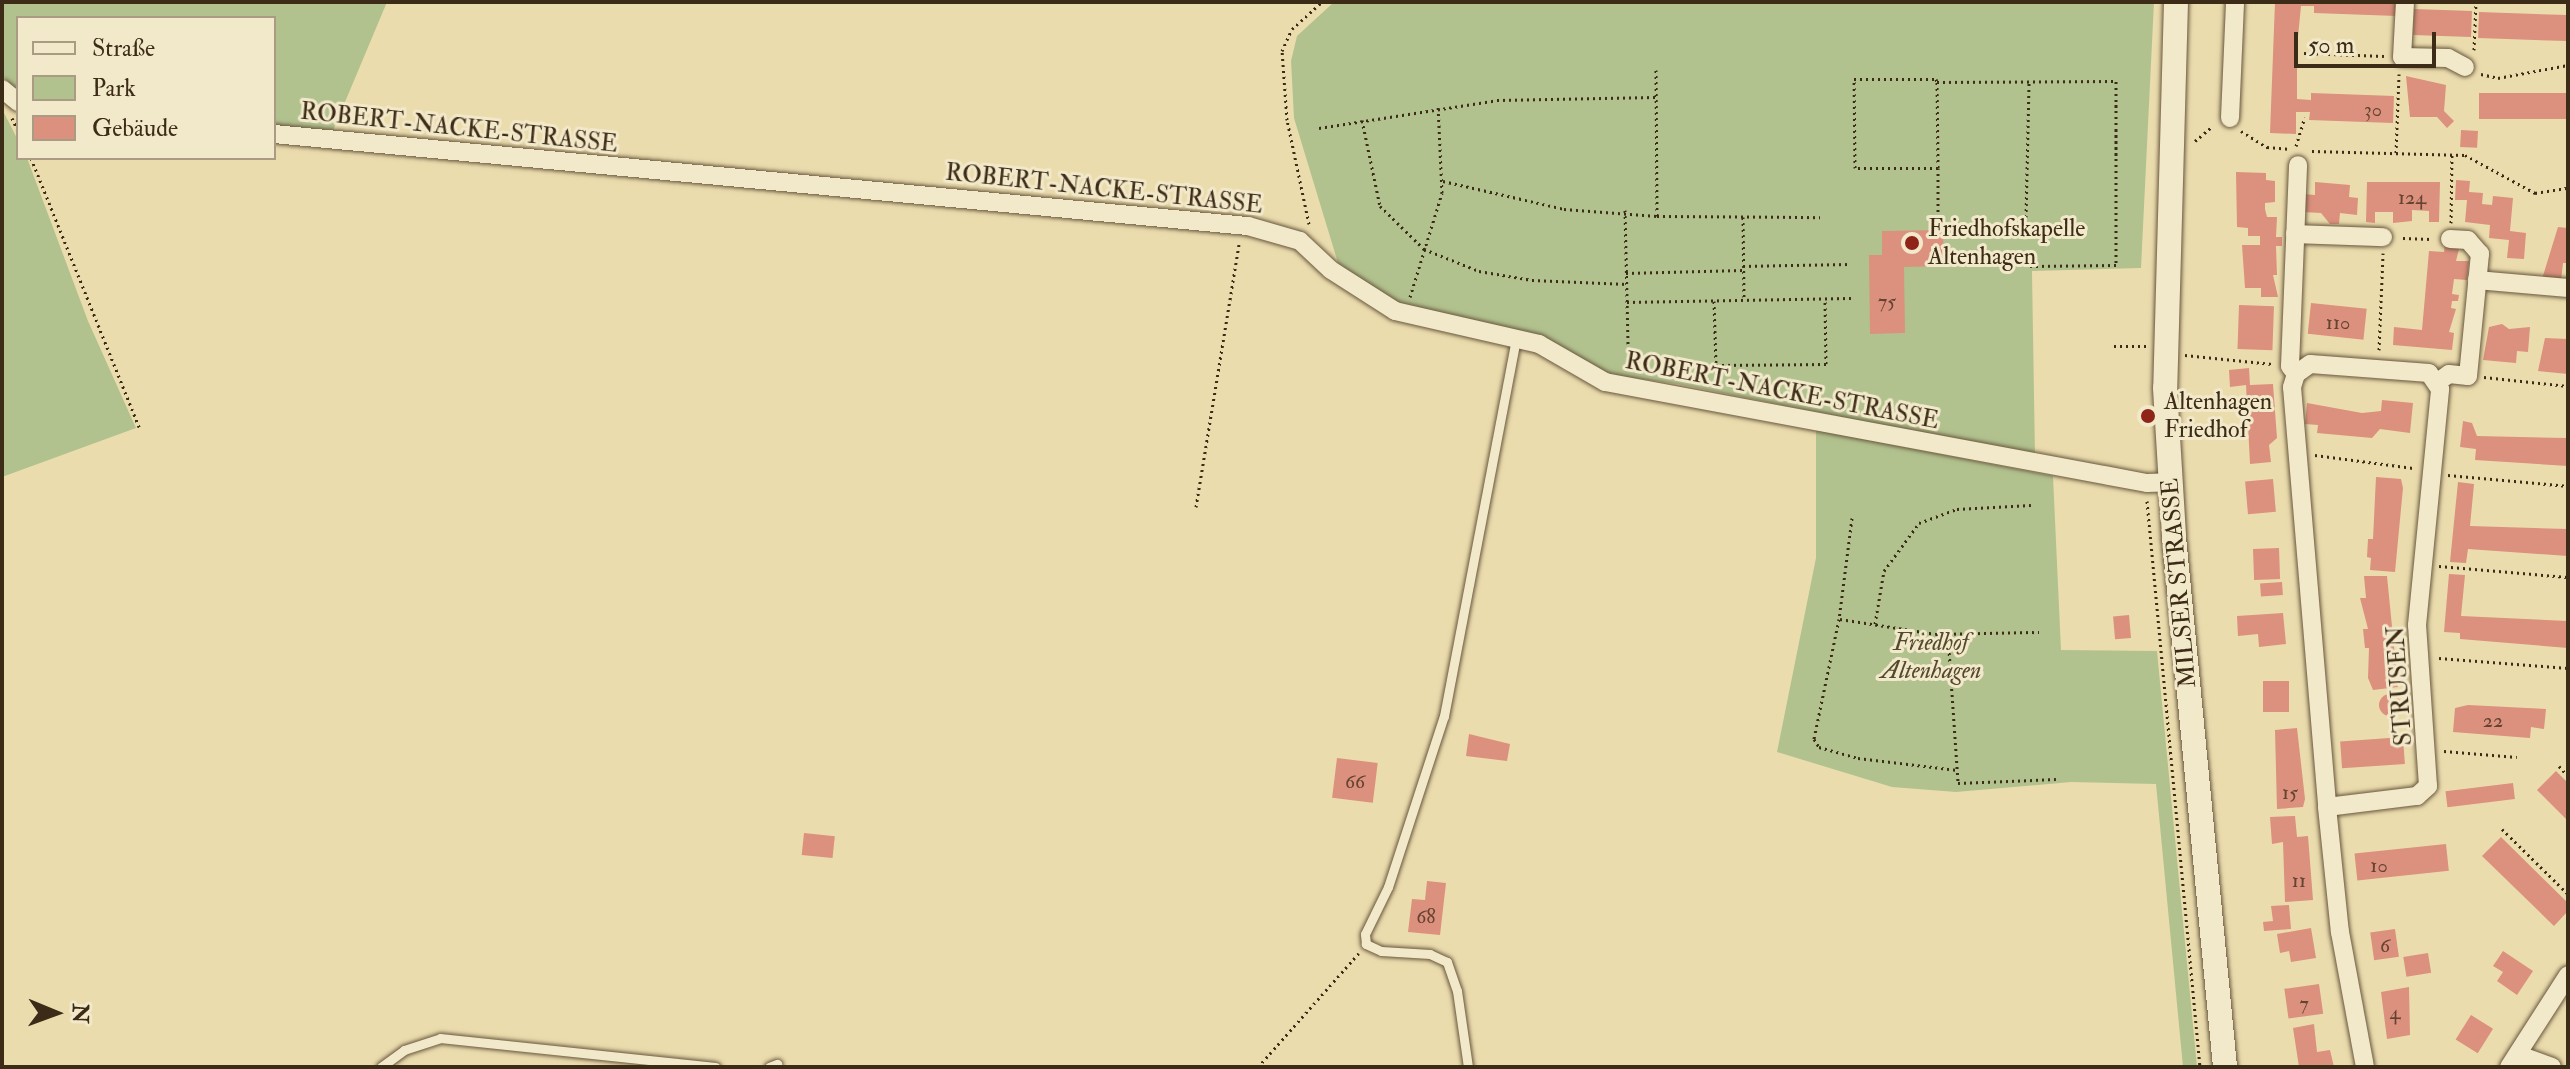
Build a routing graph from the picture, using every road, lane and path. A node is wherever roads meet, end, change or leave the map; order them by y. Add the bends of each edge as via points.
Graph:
1 (1322, 2) edge
2 (2176, 2) edge
3 (2235, 2) edge
4 (2405, 2) edge
5 (2476, 2) edge
6 (2304, 53) dead end
7 (2402, 57) junction
8 (2568, 65) edge
9 (2465, 67) junction
10 (1656, 70) dead end
11 (2029, 81) junction
12 (1937, 82) junction
13 (1656, 97) junction
14 (1438, 106) junction
15 (2305, 117) dead end
16 (2230, 118) joint
17 (1362, 120) junction
18 (1319, 128) dead end
19 (276, 134) edge
20 (2396, 153) junction
21 (2452, 155) junction
22 (32, 160) edge
23 (2298, 165) joint
24 (1938, 168) junction
25 (1443, 181) junction
26 (2568, 188) edge
27 (1625, 210) junction
28 (1657, 216) junction
29 (1743, 217) junction
30 (1820, 217) dead end
31 (1938, 217) dead end
32 (2026, 217) dead end
33 (1242, 225) junction
34 (2295, 234) junction
35 (2383, 237) junction
36 (2450, 239) junction
37 (1300, 241) junction
38 (1424, 249) junction
39 (1851, 264) dead end
40 (2026, 266) dead end
41 (1743, 268) junction
42 (1626, 273) junction
43 (2477, 280) junction
44 (1627, 284) junction
45 (2568, 288) edge
46 (1851, 298) dead end
47 (1825, 299) junction
48 (1744, 300) junction
49 (1714, 301) junction
50 (1627, 302) junction
51 (1405, 313) junction
52 (1516, 338) junction
53 (1628, 344) dead end
54 (2114, 346) dead end
55 (2146, 346) dead end
56 (2188, 356) dead end
57 (2378, 367) junction
58 (2293, 370) junction
59 (2468, 376) junction
60 (2439, 381) junction
61 (2568, 386) edge
62 (139, 427) dead end
63 (2296, 453) junction
64 (2433, 472) junction
65 (2170, 482) junction
66 (2568, 486) edge
67 (2031, 505) dead end
68 (1196, 507) dead end
69 (1852, 518) dead end
70 (2423, 564) junction
71 (2568, 577) edge
72 (1839, 619) junction
73 (1875, 624) junction
74 (2039, 632) dead end
75 (1948, 635) junction
76 (2419, 657) junction
77 (2568, 668) edge
78 (2428, 750) junction
79 (2517, 757) dead end
80 (2559, 766) dead end
81 (1957, 770) junction
82 (2568, 776) edge
83 (2056, 779) dead end
84 (2327, 807) junction
85 (2502, 829) dead end
86 (2568, 894) edge
87 (1366, 944) junction
88 (2568, 975) edge
89 (2514, 1061) edge
90 (381, 1067) edge
91 (715, 1067) edge
92 (1258, 1067) edge
93 (1468, 1067) edge
94 (2225, 1067) edge
95 (2365, 1067) edge
96 (2552, 1067) edge

1 - 37 path via 1292,29 1282,51 1287,120 1310,222
2 - 65 main road, MILSER STRASSE via 2165,352
3 - 16 street
4 - 7 street
5 - 9 path via 2474,49
6 - 7 path
7 - 9 street via 2448,58
7 - 20 path
8 - 9 path via 2498,78
10 - 13 path
11 - 12 path
11 - 32 path
11 - 40 path via 2116,81 2116,265
12 - 24 path
12 - 24 path via 1854,79 1855,168
13 - 14 path via 1548,97
13 - 28 path
14 - 17 path
14 - 25 path
15 - 16 path via 2301,141 2291,149 2252,139
17 - 18 path
17 - 38 path via 1380,206
19 - 33 street, ROBERT-NACKE-STRASSE
20 - 21 path
20 - 23 path via 2314,150
21 - 26 path via 2501,171 2535,193
21 - 36 path
22 - 62 path
23 - 34 street
24 - 31 path
25 - 27 path via 1564,209
25 - 38 path
27 - 28 path
27 - 42 path
28 - 29 path
29 - 30 path
29 - 41 path
33 - 37 street, ROBERT-NACKE-STRASSE
33 - 68 path
34 - 35 street
34 - 58 street
35 - 36 path
35 - 57 path
36 - 43 street via 2468,240 2480,254
37 - 51 street, ROBERT-NACKE-STRASSE via 1344,279 1382,305
38 - 44 path via 1479,271 1532,280
38 - 51 path
39 - 41 path
41 - 42 path
41 - 48 path
42 - 44 path
43 - 45 street
43 - 59 street
44 - 50 path
46 - 47 path
47 - 48 path
47 - 49 path via 1826,364 1716,365
48 - 49 path
49 - 50 path
50 - 53 path
51 - 52 street, ROBERT-NACKE-STRASSE
52 - 65 street, ROBERT-NACKE-STRASSE via 1555,351 1605,382 2147,483
52 - 87 lane via 1444,716 1388,887 1365,934
54 - 55 path
56 - 58 path
57 - 58 street via 2317,363
57 - 60 street via 2429,373
58 - 63 street
59 - 60 street via 2449,374
59 - 61 path
60 - 64 street, STRUSEN
63 - 64 path
63 - 84 street
64 - 66 path
64 - 70 street, STRUSEN
65 - 94 main road, MILSER STRASSE
67 - 73 path via 1957,509 1919,523 1884,571
69 - 72 path
70 - 71 path
70 - 76 street, STRUSEN
72 - 73 path
72 - 81 path via 1814,739 1819,747 1901,766
73 - 75 path
74 - 75 path
75 - 81 path
76 - 77 path
76 - 78 street, STRUSEN
78 - 79 path
78 - 84 street, STRUSEN via 2428,786 2417,796
80 - 82 path
81 - 83 path via 1958,783
84 - 95 street via 2340,932
85 - 86 path
87 - 92 path
87 - 93 lane via 1447,962 1457,991
88 - 89 street
89 - 96 street
90 - 91 lane via 404,1050 440,1038

